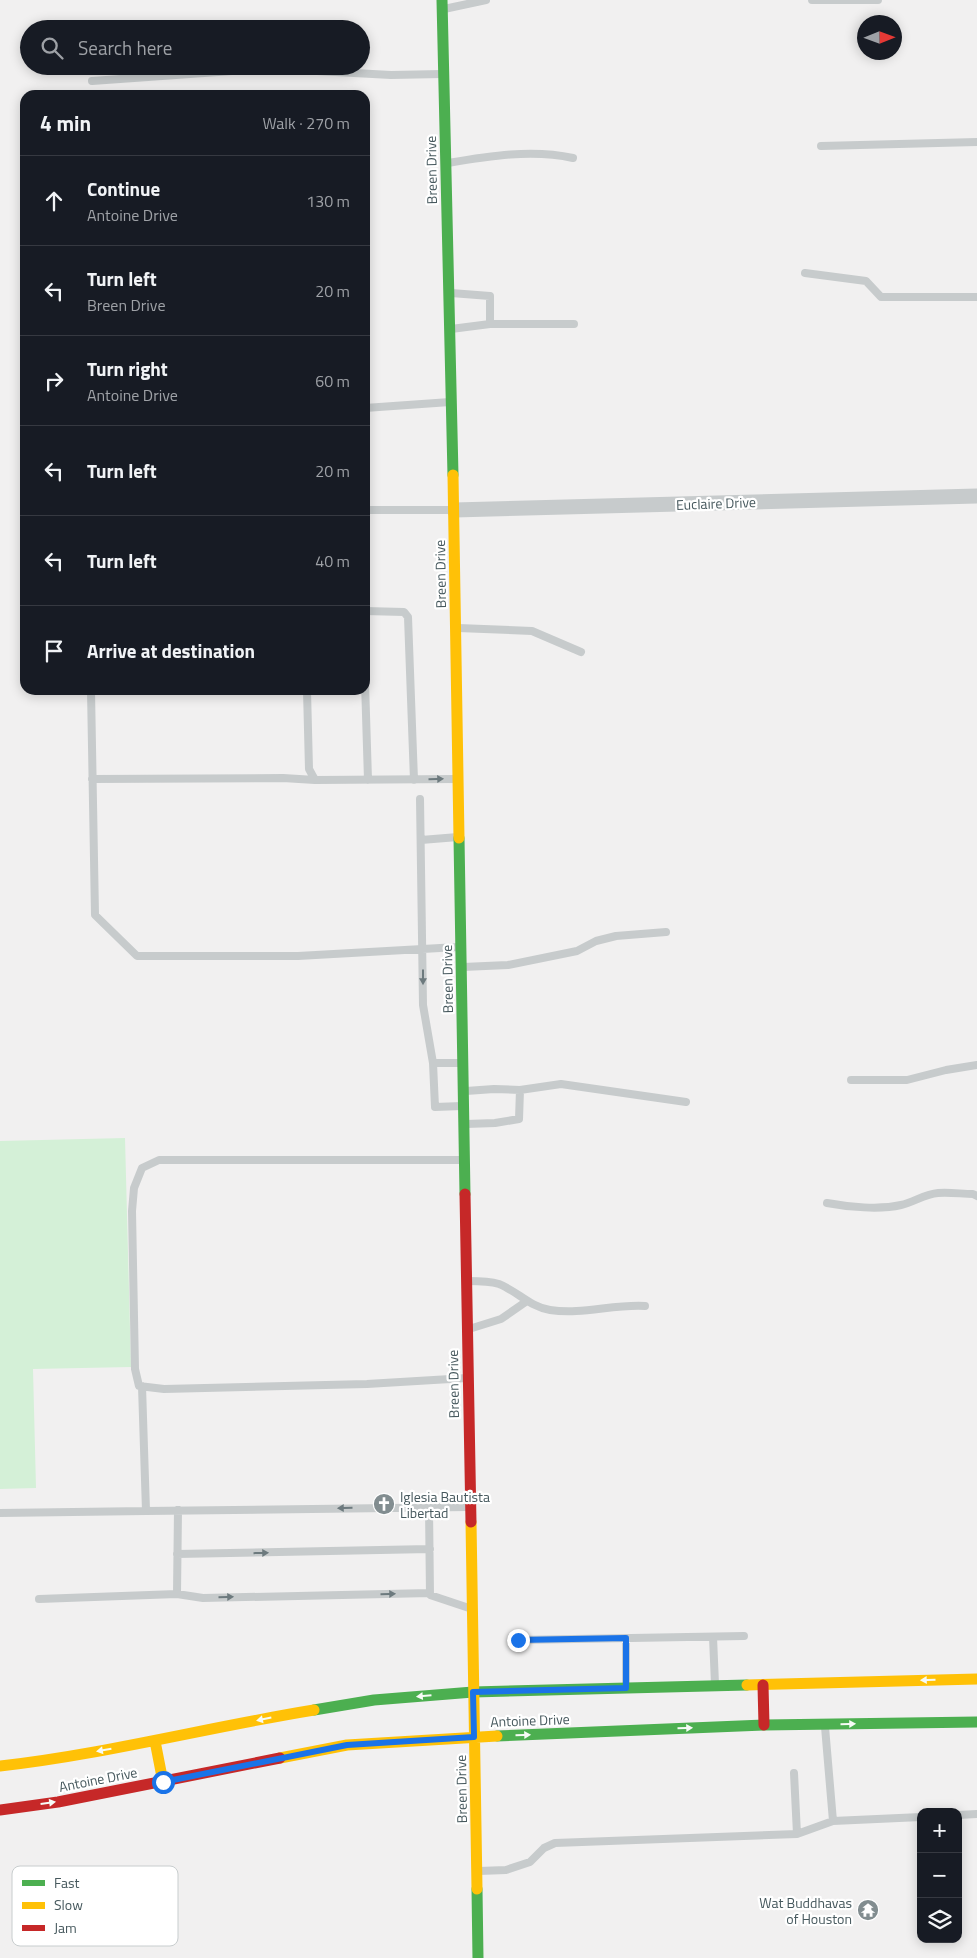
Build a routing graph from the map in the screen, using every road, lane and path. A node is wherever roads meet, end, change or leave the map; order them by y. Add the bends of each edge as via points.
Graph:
1 (486, 0) edge
2 (812, 0) edge
3 (878, 0) edge
4 (442, 4) edge
5 (370, 74) edge
6 (444, 74) junction
7 (176, 75) edge
8 (92, 81) dead end
9 (977, 142) edge
10 (821, 146) dead end
11 (573, 158) dead end
12 (446, 163) junction
13 (804, 272) dead end
14 (449, 293) junction
15 (977, 297) edge
16 (490, 324) junction
17 (574, 324) dead end
18 (450, 329) junction
19 (452, 402) junction
20 (370, 408) edge
21 (977, 496) edge
22 (370, 510) edge
23 (454, 510) junction
24 (370, 611) edge
25 (456, 628) junction
26 (581, 652) dead end
27 (91, 695) edge
28 (307, 695) edge
29 (365, 695) edge
30 (92, 779) junction
31 (459, 779) junction
32 (315, 780) junction
33 (368, 780) junction
34 (414, 780) junction
35 (420, 799) dead end
36 (459, 837) junction
37 (421, 840) junction
38 (666, 932) dead end
39 (461, 947) junction
40 (422, 948) junction
41 (461, 967) junction
42 (432, 1063) junction
43 (463, 1063) junction
44 (977, 1066) edge
45 (851, 1080) dead end
46 (520, 1090) junction
47 (464, 1091) junction
48 (686, 1102) dead end
49 (464, 1106) junction
50 (464, 1124) junction
51 (464, 1160) junction
52 (977, 1196) edge
53 (827, 1203) dead end
54 (466, 1281) junction
55 (527, 1301) junction
56 (645, 1306) dead end
57 (467, 1330) junction
58 (468, 1378) junction
59 (142, 1386) junction
60 (470, 1507) junction
61 (429, 1508) junction
62 (146, 1510) junction
63 (178, 1510) junction
64 (0, 1513) edge
65 (430, 1549) junction
66 (177, 1554) junction
67 (430, 1593) junction
68 (177, 1594) junction
69 (39, 1599) dead end
70 (472, 1609) junction
71 (744, 1636) dead end
72 (713, 1637) junction
73 (626, 1638) junction
74 (518, 1640) dead end
75 (977, 1679) edge
76 (763, 1685) junction
77 (715, 1686) junction
78 (626, 1688) junction
79 (473, 1692) junction
80 (977, 1722) edge
81 (825, 1724) junction
82 (764, 1725) junction
83 (474, 1737) junction
84 (155, 1741) junction
85 (0, 1766) edge
86 (794, 1773) dead end
87 (163, 1782) junction
88 (0, 1810) edge
89 (977, 1814) edge
90 (962, 1815) edge
91 (917, 1817) edge
92 (833, 1821) junction
93 (797, 1834) junction
94 (477, 1871) junction
95 (478, 1958) edge

1 - 4 lane
2 - 3 lane
4 - 6 main road, Breen Drive
5 - 6 lane
6 - 12 main road, Breen Drive
7 - 8 lane
9 - 10 lane
11 - 12 lane via 512,154
12 - 14 main road, Breen Drive
13 - 15 lane via 866,281 881,297
14 - 16 lane via 490,296
14 - 18 main road, Breen Drive
16 - 17 lane
16 - 18 lane
18 - 19 main road, Breen Drive
19 - 20 lane
19 - 23 main road, Breen Drive
21 - 23 street, Euclaire Drive
22 - 23 lane
23 - 25 main road, Breen Drive
24 - 34 lane via 404,612 408,617
25 - 26 lane via 532,631
25 - 31 main road, Breen Drive
27 - 30 lane
28 - 32 lane via 309,769
29 - 33 lane
30 - 32 lane
30 - 40 lane via 95,915 137,956 298,956
34 -> 31 lane
31 - 36 main road, Breen Drive
32 - 33 lane
33 - 34 lane
35 - 37 lane
36 - 37 lane
36 - 39 main road, Breen Drive
37 - 40 lane
38 - 41 lane via 616,936 577,950 508,965
39 - 40 lane
39 - 41 main road, Breen Drive
40 -> 42 lane via 423,1006
41 - 43 main road, Breen Drive
42 - 43 lane
42 - 49 lane via 435,1107
43 - 47 main road, Breen Drive
44 - 45 lane via 907,1080
46 - 47 lane
46 - 48 lane via 561,1084
46 - 50 lane via 519,1119
47 - 49 main road, Breen Drive
49 - 50 main road, Breen Drive
50 - 51 main road, Breen Drive
51 - 54 main road, Breen Drive
51 - 59 lane via 159,1160 142,1168 134,1188 132,1211 135,1369 139,1386
52 - 53 lane via 938,1193 901,1205 849,1208
54 - 55 lane via 498,1284
54 - 57 main road, Breen Drive
55 - 56 lane via 540,1308 561,1311
55 - 57 lane via 501,1318
57 - 58 main road, Breen Drive
58 - 59 lane via 164,1389
58 - 60 main road, Breen Drive
59 - 62 lane
60 - 61 lane
60 - 70 main road, Breen Drive
61 -> 63 lane
61 - 65 lane
62 - 63 lane
62 - 64 lane
63 - 66 lane
66 -> 65 lane
65 - 67 lane
66 - 68 lane
68 -> 67 lane via 203,1598
67 - 70 lane
68 - 69 lane
70 - 79 main road, Breen Drive
71 - 72 lane
72 - 73 lane
72 - 77 lane
73 - 74 lane
73 - 78 lane
75 -> 76 main road, Antoine Drive
76 - 77 main road, Antoine Drive
76 - 82 main road
77 - 78 main road, Antoine Drive
78 - 79 main road, Antoine Drive
79 - 83 main road, Breen Drive
79 -> 84 main road, Antoine Drive via 374,1700
81 -> 80 main road, Antoine Drive
81 - 82 main road, Antoine Drive
81 - 92 lane
83 -> 82 main road, Antoine Drive
83 - 87 main road, Antoine Drive via 347,1745
83 - 94 main road, Breen Drive
84 -> 85 main road, Antoine Drive
84 - 87 main road
86 - 93 lane
88 -> 87 main road, Antoine Drive
89 - 90 lane
91 - 92 lane
92 - 93 lane
93 - 94 lane via 555,1843 544,1848 530,1862 506,1870
94 - 95 main road, Breen Drive

